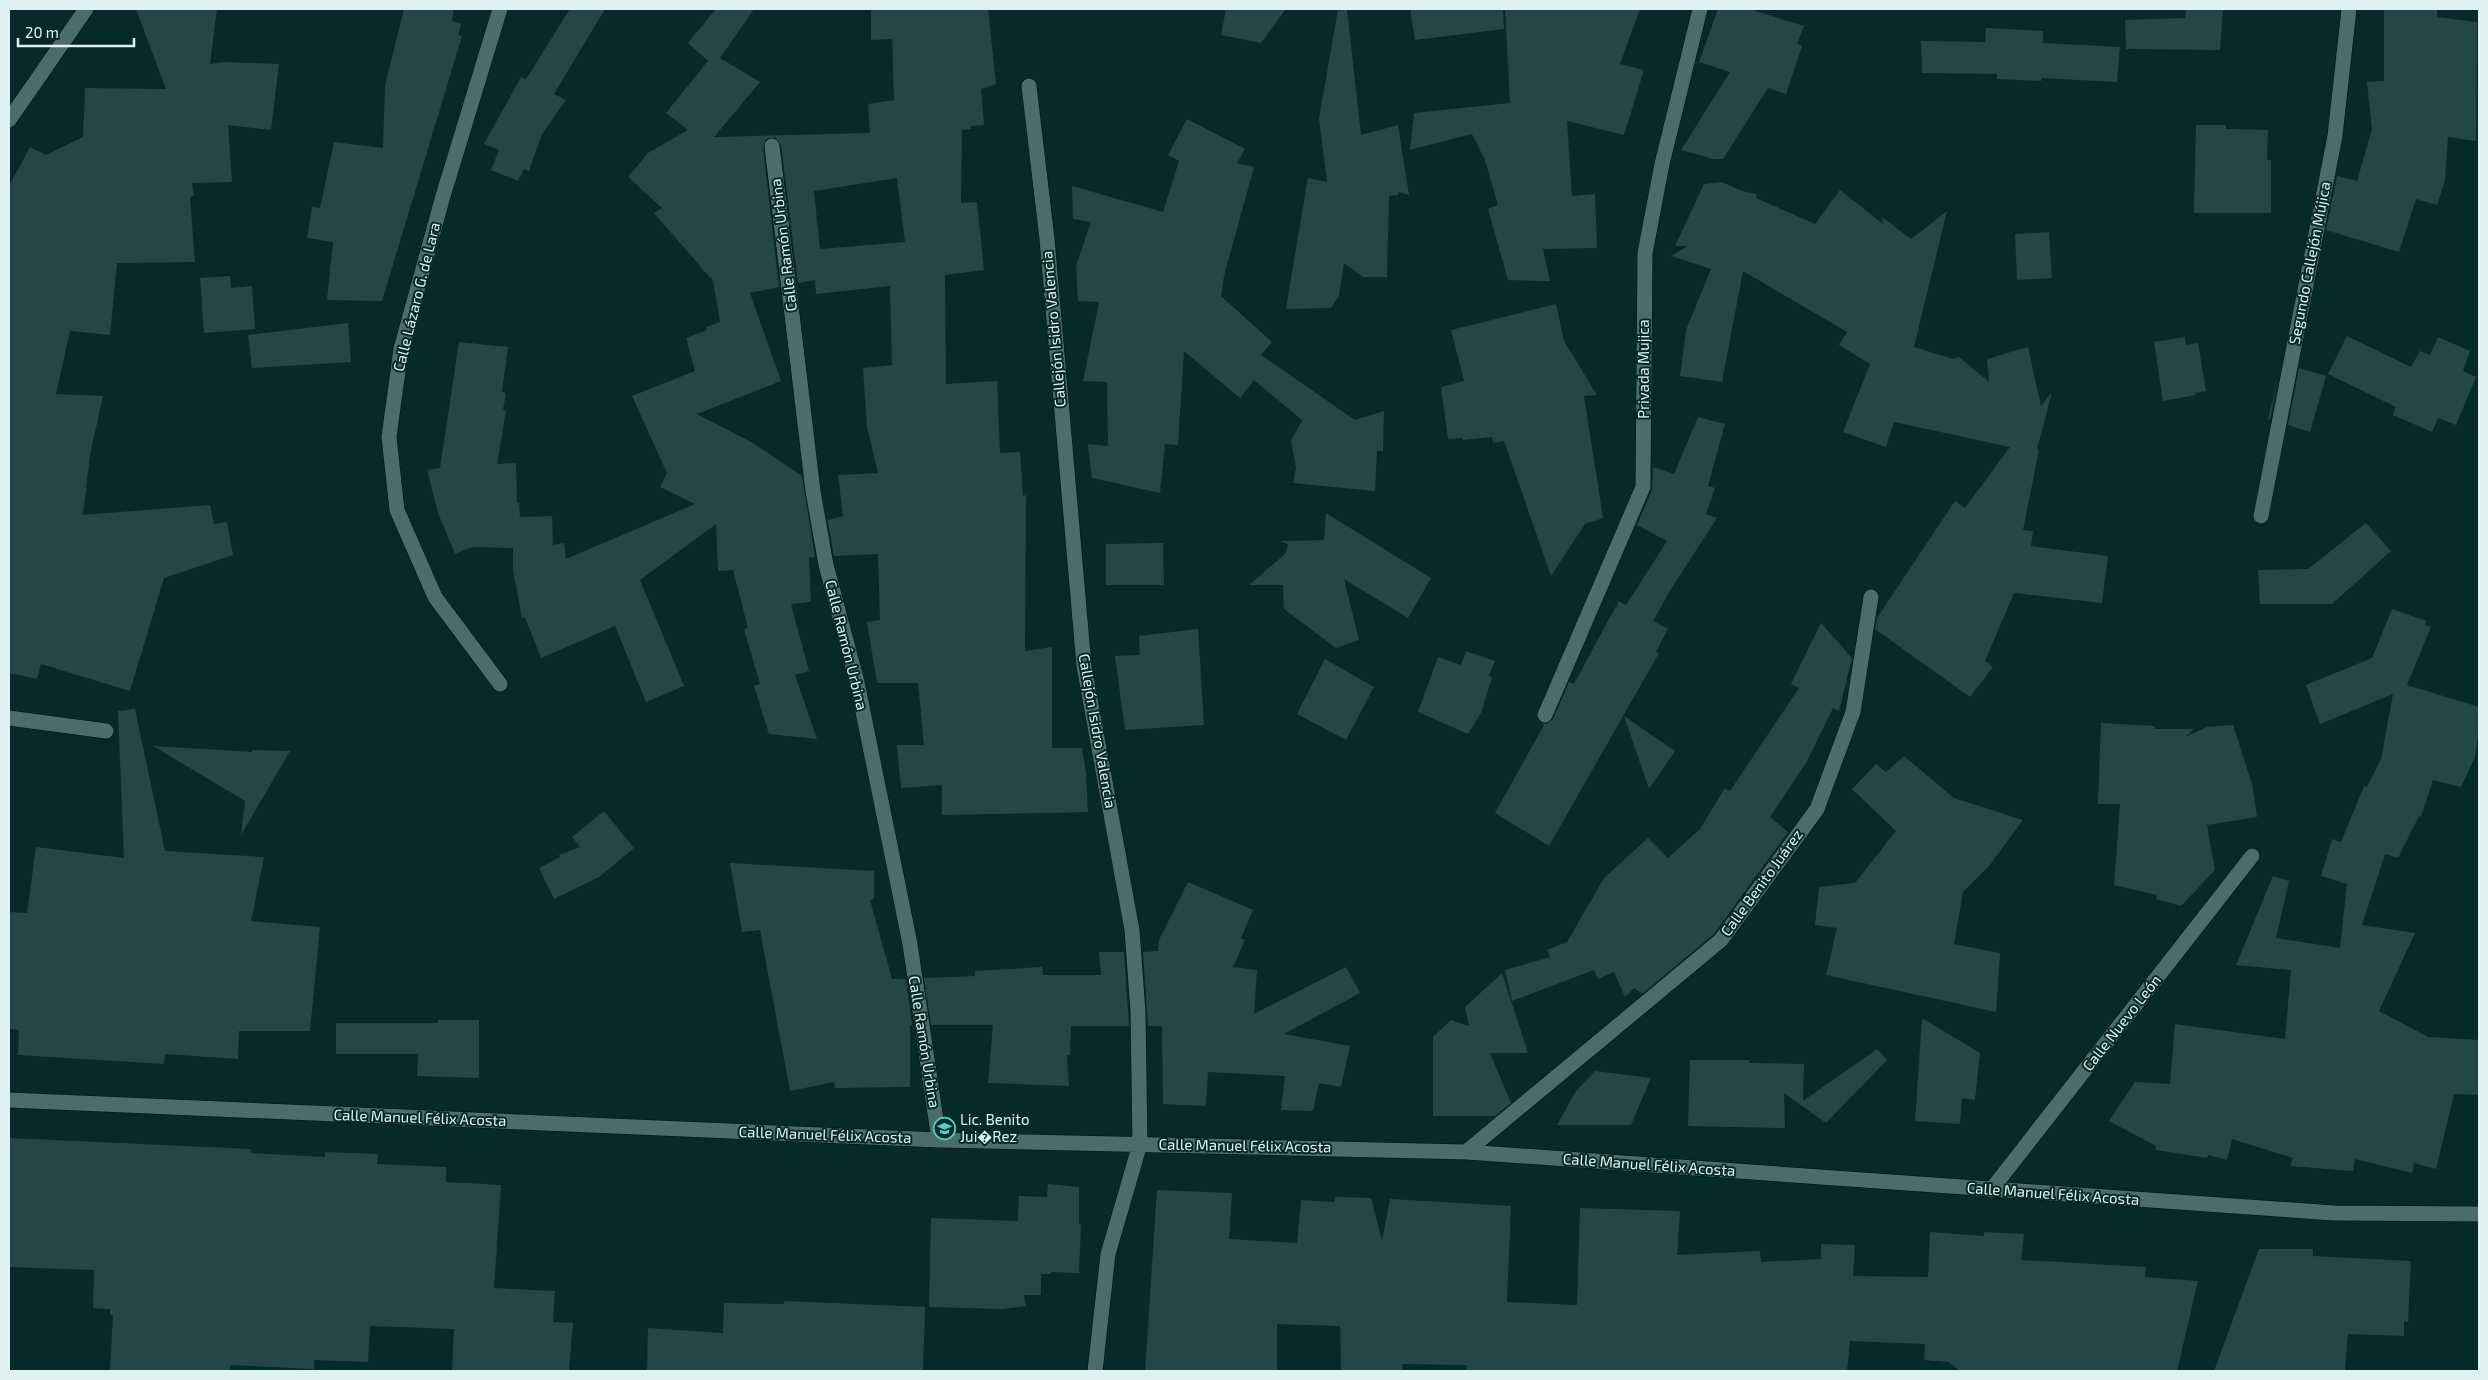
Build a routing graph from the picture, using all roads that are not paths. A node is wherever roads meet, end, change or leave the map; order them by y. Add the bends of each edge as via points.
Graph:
1 (86, 9) edge
2 (500, 9) edge
3 (1700, 9) edge
4 (2349, 9) edge
5 (1029, 86) dead end
6 (9, 120) edge
7 (772, 146) dead end
8 (2261, 516) dead end
9 (1871, 597) dead end
10 (500, 684) dead end
11 (1545, 715) dead end
12 (9, 718) edge
13 (106, 731) dead end
14 (2252, 856) dead end
15 (9, 1100) edge
16 (939, 1140) junction
17 (1140, 1144) junction
18 (1466, 1152) junction
19 (1991, 1190) junction
20 (2479, 1214) edge
21 (1095, 1371) edge

1 - 6 street
2 - 10 street, Calle Lázaro G. de Lara via 401,349 389,437 397,510 436,597
3 - 11 street, Privada Mujica via 1662,164 1645,253 1643,487
4 - 8 street, Segundo Callejón Mújica via 2335,136
5 - 17 street, Callejón Isidro Valencia via 1084,666 1132,930 1138,1012
7 - 16 street, Calle Ramón Urbina via 813,491 826,565 857,682 910,944
9 - 18 street, Calle Benito Juárez via 1854,712 1817,810 1721,940
12 - 13 street
14 - 19 street, Calle Nuevo León
15 - 16 street, Calle Manuel Félix Acosta
16 - 17 street, Calle Manuel Félix Acosta
17 - 18 street, Calle Manuel Félix Acosta
17 - 21 street, Callejón Isidro Valencia via 1108,1254
18 - 19 street, Calle Manuel Félix Acosta
19 - 20 street, Calle Manuel Félix Acosta via 2334,1213

